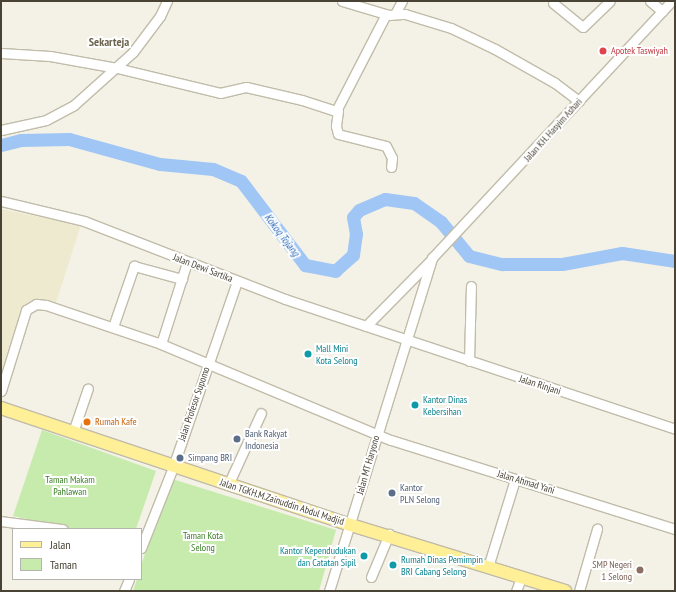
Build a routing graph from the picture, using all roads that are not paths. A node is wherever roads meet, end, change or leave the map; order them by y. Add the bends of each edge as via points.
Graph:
1 (168, 1) edge
2 (342, 1) edge
3 (402, 1) edge
4 (610, 1) edge
5 (650, 1) edge
6 (672, 1) edge
7 (553, 2) edge
8 (662, 11) junction
9 (391, 14) junction
10 (1, 53) edge
11 (117, 68) junction
12 (579, 101) junction
13 (338, 111) junction
14 (1, 130) edge
15 (391, 167) dead end
16 (1, 201) edge
17 (432, 258) junction
18 (187, 262) junction
19 (182, 279) junction
20 (237, 282) junction
21 (471, 286) dead end
22 (366, 326) junction
23 (113, 328) junction
24 (405, 340) junction
25 (161, 344) junction
26 (469, 361) junction
27 (208, 363) junction
28 (88, 388) dead end
29 (1, 391) edge
30 (1, 408) edge
31 (261, 413) dead end
32 (675, 429) edge
33 (73, 432) junction
34 (377, 435) junction
35 (173, 466) junction
36 (515, 479) junction
37 (228, 485) junction
38 (1, 522) edge
39 (351, 525) junction
40 (53, 528) edge
41 (597, 529) dead end
42 (675, 529) edge
43 (389, 534) junction
44 (142, 544) edge
45 (488, 567) junction
46 (372, 577) dead end
47 (521, 578) junction
48 (129, 580) edge
49 (550, 589) edge
50 (124, 591) edge
51 (329, 591) edge
52 (516, 591) edge
53 (565, 591) edge
54 (579, 591) edge

1 - 11 street via 147,36
2 - 9 street
3 - 9 street
4 - 7 street via 583,27
5 - 8 street
6 - 8 street, Jalan KH. Hasyim Ashari
8 - 12 street, Jalan KH. Hasyim Ashari
9 - 12 street via 405,14 480,41 555,83
9 - 13 street via 360,62
10 - 11 street via 50,56
11 - 13 street via 220,93 246,87
11 - 14 street via 62,113 31,125
12 - 17 street, Jalan KH. Hasyim Ashari
13 - 15 street via 338,134 386,146 392,158
16 - 18 street, Jalan Dewi Sartika via 84,220
17 - 22 street, Jalan KH. Hasyim Ashari
17 - 24 street
18 - 19 street
18 - 20 street, Jalan Dewi Sartika
19 - 23 street via 134,266
19 - 25 street
20 - 22 street, Jalan Dewi Sartika
20 - 27 street, Jalan Profesor Supomo
21 - 26 street
22 - 24 street, Jalan Dewi Sartika
23 - 25 street, Jalan Ahmad Yani
23 - 29 street, Jalan Ahmad Yani via 46,306 30,306 26,310
24 - 26 street, Jalan Rinjani
24 - 34 street, Jalan MT Haryono
25 - 27 street, Jalan Ahmad Yani
26 - 32 street, Jalan Rinjani
27 - 34 street, Jalan Ahmad Yani
27 - 35 street, Jalan Profesor Supomo
28 - 33 street
30 - 33 main road, Jalan TGKH.M.Zainuddin Abdul Madjid
31 - 37 street
33 - 35 main road, Jalan TGKH.M.Zainuddin Abdul Madjid
34 - 36 street, Jalan Ahmad Yani
34 - 39 street, Jalan MT Haryono
35 - 37 main road, Jalan TGKH.M.Zainuddin Abdul Madjid
35 - 44 street, Jalan Profesor Supomo
36 - 42 street, Jalan Ahmad Yani
36 - 45 street
37 - 39 main road, Jalan TGKH.M.Zainuddin Abdul Madjid
38 - 40 street
39 - 43 main road, Jalan TGKH.M.Zainuddin Abdul Madjid
39 - 51 street, Jalan MT Haryono
41 - 54 street
43 - 45 main road, Jalan TGKH.M.Zainuddin Abdul Madjid
43 - 46 street
45 - 47 main road, Jalan TGKH.M.Zainuddin Abdul Madjid
47 - 49 main road, Jalan TGKH.M.Zainuddin Abdul Madjid
47 - 52 street
48 - 50 street
49 - 53 main road, Jalan TGKH.M.Zainuddin Abdul Madjid

